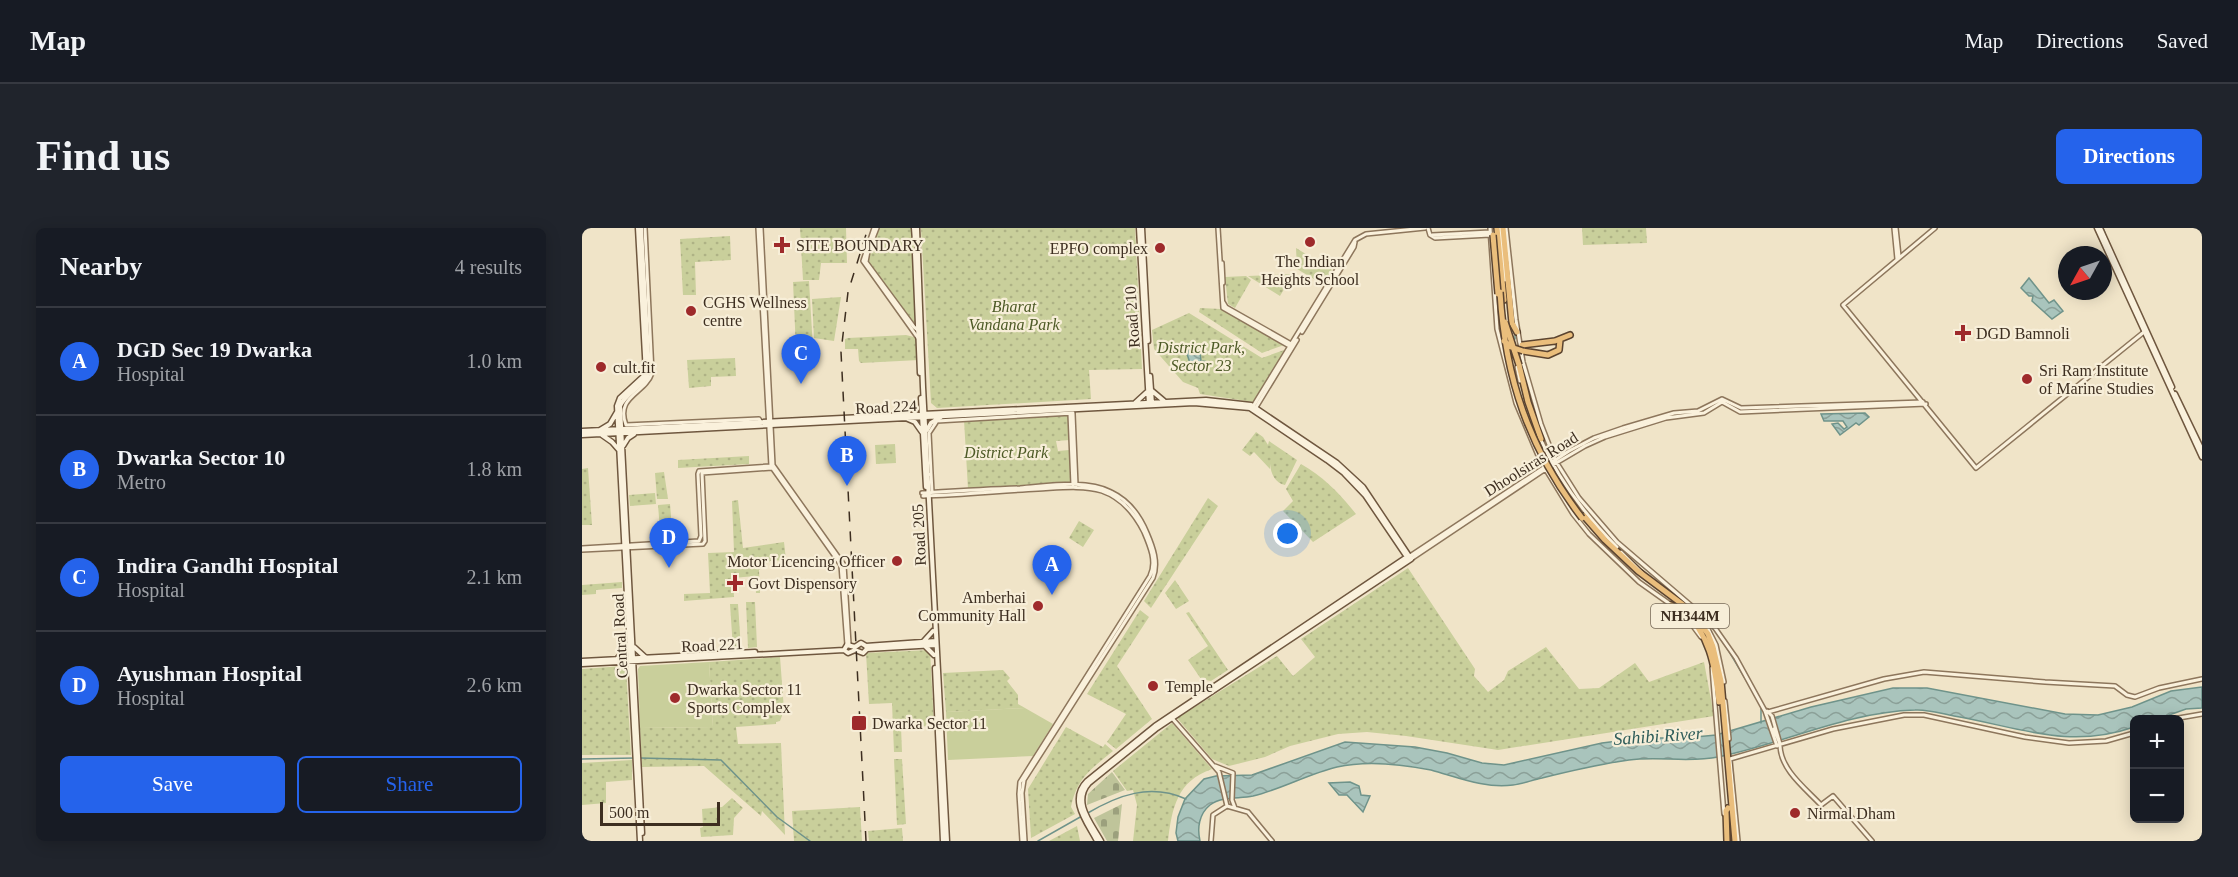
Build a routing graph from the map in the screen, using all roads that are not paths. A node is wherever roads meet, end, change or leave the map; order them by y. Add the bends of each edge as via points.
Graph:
1 (641, 228) edge
2 (759, 228) edge
3 (875, 228) edge
4 (915, 228) edge
5 (1141, 228) edge
6 (1219, 228) edge
7 (1426, 228) edge
8 (1895, 228) edge
9 (1935, 228) edge
10 (2098, 228) edge
11 (1407, 229) edge
12 (1496, 229) edge
13 (2103, 236) junction
14 (1898, 258) junction
15 (642, 274) junction
16 (1505, 322) junction
17 (1515, 327) junction
18 (919, 331) junction
19 (2145, 332) junction
20 (1570, 335) dead end
21 (1501, 336) junction
22 (918, 338) junction
23 (1518, 339) junction
24 (1560, 340) dead end
25 (1512, 342) junction
26 (1292, 346) junction
27 (2157, 358) junction
28 (1149, 389) junction
29 (1916, 393) junction
30 (1166, 401) junction
31 (1198, 402) junction
32 (1912, 402) junction
33 (1134, 403) junction
34 (1924, 403) junction
35 (1150, 404) junction
36 (922, 408) junction
37 (1254, 408) junction
38 (1071, 410) junction
39 (617, 412) junction
40 (913, 414) junction
41 (924, 416) junction
42 (941, 416) junction
43 (905, 418) junction
44 (621, 422) junction
45 (769, 424) junction
46 (634, 429) junction
47 (620, 432) junction
48 (582, 433) edge
49 (600, 433) junction
50 (924, 433) junction
51 (1541, 439) junction
52 (621, 450) junction
53 (2202, 450) edge
54 (1552, 453) junction
55 (1566, 453) junction
56 (2202, 457) edge
57 (1563, 458) junction
58 (1540, 460) junction
59 (1554, 462) junction
60 (772, 467) junction
61 (1544, 469) junction
62 (1561, 469) junction
63 (1539, 472) junction
64 (929, 474) junction
65 (1548, 477) junction
66 (1074, 486) junction
67 (926, 494) junction
68 (1605, 542) junction
69 (626, 547) junction
70 (582, 549) edge
71 (1408, 559) junction
72 (1642, 574) junction
73 (1671, 604) junction
74 (1700, 614) junction
75 (1697, 625) junction
76 (1716, 630) junction
77 (933, 631) junction
78 (1710, 632) junction
79 (935, 643) junction
80 (631, 644) junction
81 (924, 644) junction
82 (846, 647) junction
83 (866, 647) junction
84 (934, 655) junction
85 (648, 658) junction
86 (616, 660) junction
87 (632, 660) junction
88 (640, 661) junction
89 (582, 662) edge
90 (624, 662) junction
91 (632, 668) junction
92 (2202, 680) edge
93 (1768, 712) junction
94 (2202, 714) edge
95 (2184, 716) edge
96 (1170, 717) junction
97 (1722, 722) junction
98 (2130, 734) edge
99 (1778, 745) junction
100 (1726, 758) junction
101 (1213, 766) junction
102 (1736, 801) joint
103 (1226, 804) junction
104 (1235, 808) junction
105 (641, 841) edge
106 (945, 841) edge
107 (1024, 841) edge
108 (1099, 841) edge
109 (1211, 841) edge
110 (1272, 841) edge
111 (1732, 841) edge
112 (1872, 841) edge

1 - 15 main road
1 - 46 street via 652,373 625,404 626,426
2 - 45 street
3 - 18 street via 866,262
3 - 22 street via 863,261
4 - 18 main road, Road 205
5 - 28 main road, Road 210
6 - 26 street via 1223,308
7 - 11 street
7 - 12 street via 1435,238
8 - 14 street
9 - 14 street
10 - 13 main road
11 - 26 street via 1366,234 1355,240
12 - 16 highway, NH344M, bridge
12 - 17 street
12 - 17 highway via 1504,242
12 - 21 highway, bridge via 1493,235
12 - 25 street
12 - 58 street via 1497,329 1516,403
12 - 68 highway, NH344M, bridge via 1506,353 1525,419 1560,488
13 - 19 main road
13 - 27 main road
14 - 29 street via 1843,304
15 - 39 main road via 645,374 620,398
15 - 44 main road via 649,372 622,402
16 - 51 highway, bridge
16 - 68 highway, NH344M, bridge via 1515,379 1535,436 1562,486
17 - 23 street
18 - 22 main road, Road 205
18 - 41 main road, Road 205
19 - 27 main road
19 - 34 street via 1977,468
20 - 21 highway, bridge via 1531,344 1515,344
21 - 24 highway, bridge via 1516,350 1545,355 1559,351
22 - 36 main road, Road 205
23 - 25 street
23 - 54 street via 1527,381
25 - 51 street via 1525,399
26 - 37 street
27 - 53 main road
27 - 56 main road
28 - 30 main road
28 - 33 main road
28 - 35 main road, Road 210
29 - 32 street
29 - 34 street
30 - 31 main road
30 - 35 main road
31 - 35 main road
31 - 37 main road
32 - 34 street, Dhoolsiras Road
32 - 55 street, Dhoolsiras Road via 1741,408 1722,399 1698,411 1665,415 1594,438
33 - 35 main road, Road 224
33 - 38 main road, Road 224
34 - 57 street, Dhoolsiras Road via 1740,412 1722,402 1704,412 1666,418 1605,437
35 - 38 main road, Road 224
36 - 40 main road
36 - 41 main road, Road 205
37 - 71 main road via 1344,473 1365,495
38 - 41 main road, Road 224
38 - 42 main road, Road 224
38 - 64 street via 936,421 929,433
38 - 66 street
39 - 47 main road
39 - 49 main road
40 - 41 main road, Road 224
40 - 45 main road, Road 224
41 - 42 main road, Road 224
41 - 43 main road, Road 224
41 - 50 main road, Road 205
42 - 50 main road
43 - 45 main road, Road 224
43 - 50 main road via 915,422
44 - 46 main road
44 - 47 main road
45 - 46 main road, Road 224
45 - 46 main road, Road 224
45 - 60 street
46 - 47 main road, Road 224
46 - 47 main road, Road 224
46 - 52 main road
47 - 49 main road
47 - 52 main road, Central Road
48 - 49 main road
49 - 52 main road
50 - 64 main road, Road 205
50 - 67 main road, Road 205
51 - 59 street
52 - 69 main road, Central Road
54 - 55 street
54 - 59 street
55 - 59 street, Dhoolsiras Road
57 - 59 street, Dhoolsiras Road
57 - 62 street
58 - 61 street
58 - 63 street
59 - 61 street, Dhoolsiras Road
59 - 62 street
59 - 72 street via 1587,514
60 - 69 street via 699,471 699,541
60 - 82 street via 841,565
61 - 63 street, Dhoolsiras Road
61 - 65 street
62 - 74 street via 1617,542
63 - 65 street
63 - 71 street, Dhoolsiras Road
64 - 67 main road, Road 205
65 - 73 street via 1589,534 1639,582
66 - 67 street
66 - 107 street via 1102,489 1128,504 1147,532 1156,563 1153,578 1024,780
67 - 77 main road, Road 205
67 - 79 main road, Road 205
68 - 72 highway, NH344M
68 - 75 highway, NH344M
69 - 70 street
69 - 80 main road, Central Road
71 - 96 main road
72 - 97 highway, NH344M via 1690,610 1708,634 1718,665
73 - 75 highway
73 - 97 street via 1693,626 1708,652
74 - 76 street
74 - 78 street
75 - 97 highway, NH344M via 1713,658
76 - 78 street
76 - 93 street
77 - 79 main road, Road 205
77 - 81 main road
78 - 97 street via 1720,656
79 - 81 main road
79 - 84 main road, Road 205
79 - 106 main road, Road 205
80 - 85 main road
80 - 86 main road
80 - 87 main road, Central Road
81 - 83 main road
81 - 84 main road
82 - 83 main road via 862,643
82 - 83 main road via 848,653 863,653
82 - 85 main road, Road 221
82 - 88 main road, Road 221
84 - 106 main road, Road 205
85 - 87 main road, Road 221
86 - 87 main road, Road 221
86 - 89 main road, Road 221
87 - 88 main road, Road 221
87 - 90 main road, Road 221
87 - 91 main road, Central Road
88 - 91 main road
89 - 90 main road, Road 221
90 - 91 main road
91 - 105 main road, Central Road
92 - 93 street via 2166,686 2135,697 2107,685 1924,672
93 - 99 street
93 - 99 street via 1766,717
94 - 95 street
96 - 101 street
96 - 108 main road via 1089,783 1081,797 1083,812
97 - 100 highway, NH344M
98 - 99 street via 2106,741 2063,742 1904,715
99 - 100 street
99 - 112 street via 1784,765 1821,805 1833,796
100 - 102 street
100 - 111 highway, NH344M
100 - 111 highway, NH344M
101 - 103 street via 1220,773
101 - 104 street via 1234,774
102 - 111 highway
103 - 104 street
103 - 109 street via 1212,817
104 - 110 street via 1250,814

